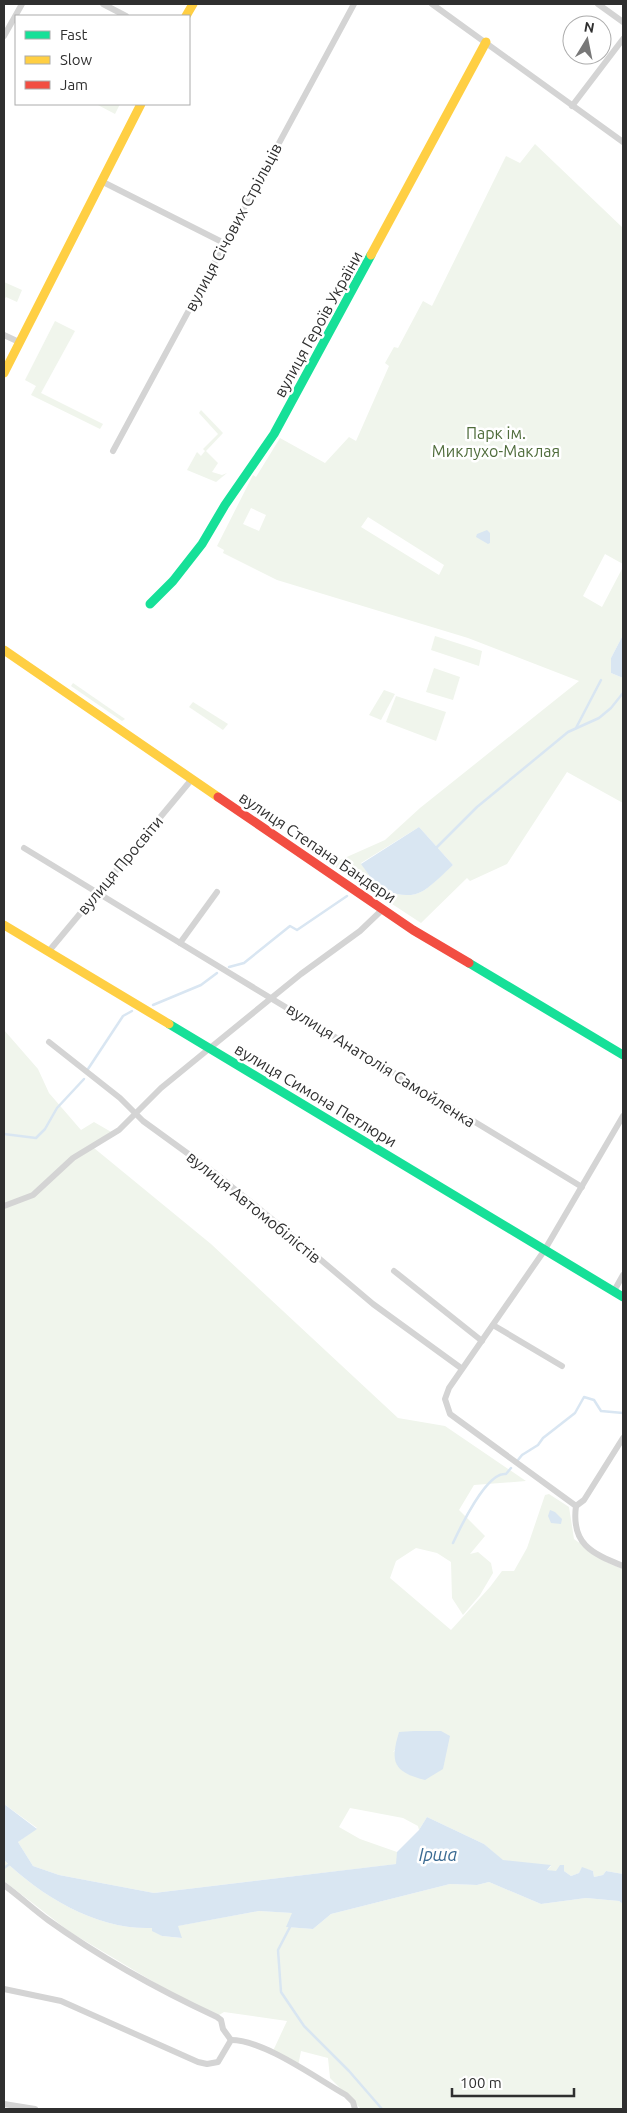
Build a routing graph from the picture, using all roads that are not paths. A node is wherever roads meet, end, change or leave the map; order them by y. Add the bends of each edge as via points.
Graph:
1 (22, 4) edge
2 (103, 4) edge
3 (193, 4) edge
4 (354, 4) edge
5 (434, 4) edge
6 (598, 4) edge
7 (16, 15) edge
8 (124, 15) edge
9 (187, 15) edge
10 (15, 16) edge
11 (623, 22) edge
12 (4, 36) edge
13 (623, 40) edge
14 (486, 42) junction
15 (140, 105) edge
16 (572, 106) junction
17 (623, 142) edge
18 (101, 180) junction
19 (224, 243) junction
20 (4, 335) edge
21 (19, 342) junction
22 (4, 373) edge
23 (113, 452) dead end
24 (150, 604) dead end
25 (4, 650) edge
26 (192, 779) junction
27 (24, 848) dead end
28 (217, 892) dead end
29 (98, 893) junction
30 (383, 909) junction
31 (4, 925) edge
32 (180, 943) junction
33 (49, 951) junction
34 (273, 998) junction
35 (49, 1042) dead end
36 (210, 1048) junction
37 (623, 1056) edge
38 (136, 1113) junction
39 (623, 1116) edge
40 (582, 1187) junction
41 (4, 1206) edge
42 (544, 1251) junction
43 (394, 1272) dead end
44 (623, 1275) edge
45 (614, 1291) junction
46 (623, 1297) edge
47 (493, 1325) junction
48 (482, 1341) junction
49 (562, 1366) dead end
50 (461, 1368) junction
51 (623, 1438) edge
52 (576, 1506) junction
53 (623, 1566) edge
54 (4, 1884) edge
55 (4, 1989) edge
56 (232, 2040) junction
57 (4, 2104) edge
58 (35, 2109) edge
59 (355, 2109) edge

1 - 7 street
2 - 8 street
3 - 9 street
4 - 19 street, вулиця Січових Стрільців
5 - 14 street
6 - 11 street
10 - 12 street
13 - 16 street
14 - 16 street
14 - 24 street, вулиця Героїв України via 274,434 224,505 202,544
15 - 18 street
16 - 17 street
18 - 19 street
18 - 21 street
19 - 23 street, вулиця Січових Стрільців
20 - 21 street
21 - 22 street
25 - 26 street, вулиця Степана Бандери
26 - 29 street, вулиця Просвіти
26 - 30 street, вулиця Степана Бандери
27 - 29 street, вулиця Анатолія Самойленка
28 - 32 street
29 - 32 street, вулиця Анатолія Самойленка
29 - 33 street, вулиця Просвіти
30 - 34 street via 360,931
30 - 37 street, вулиця Степана Бандери via 445,950
31 - 33 street, вулиця Симона Петлюри
32 - 34 street, вулиця Анатолія Самойленка
33 - 36 street, вулиця Симона Петлюри
34 - 36 street
34 - 40 street, вулиця Анатолія Самойленка
35 - 38 street, вулиця Автомобілістів
36 - 38 street
36 - 42 street, вулиця Симона Петлюри
38 - 41 street via 112,1135 73,1158 38,1192
38 - 50 street, вулиця Автомобілістів via 289,1233 373,1304
39 - 40 street
40 - 42 street
42 - 45 street, вулиця Симона Петлюри
42 - 47 street
43 - 48 street
44 - 45 street
45 - 46 street, вулиця Симона Петлюри
47 - 48 street
47 - 49 street
48 - 50 street
50 - 52 street via 447,1392 446,1405 450,1414
51 - 52 street via 584,1500
52 - 53 street via 574,1526 579,1538
54 - 56 street via 85,1945 179,2000 222,2020 223,2028
55 - 56 street via 61,2001 198,2062 218,2062
56 - 59 street via 262,2047 346,2096
57 - 58 street

